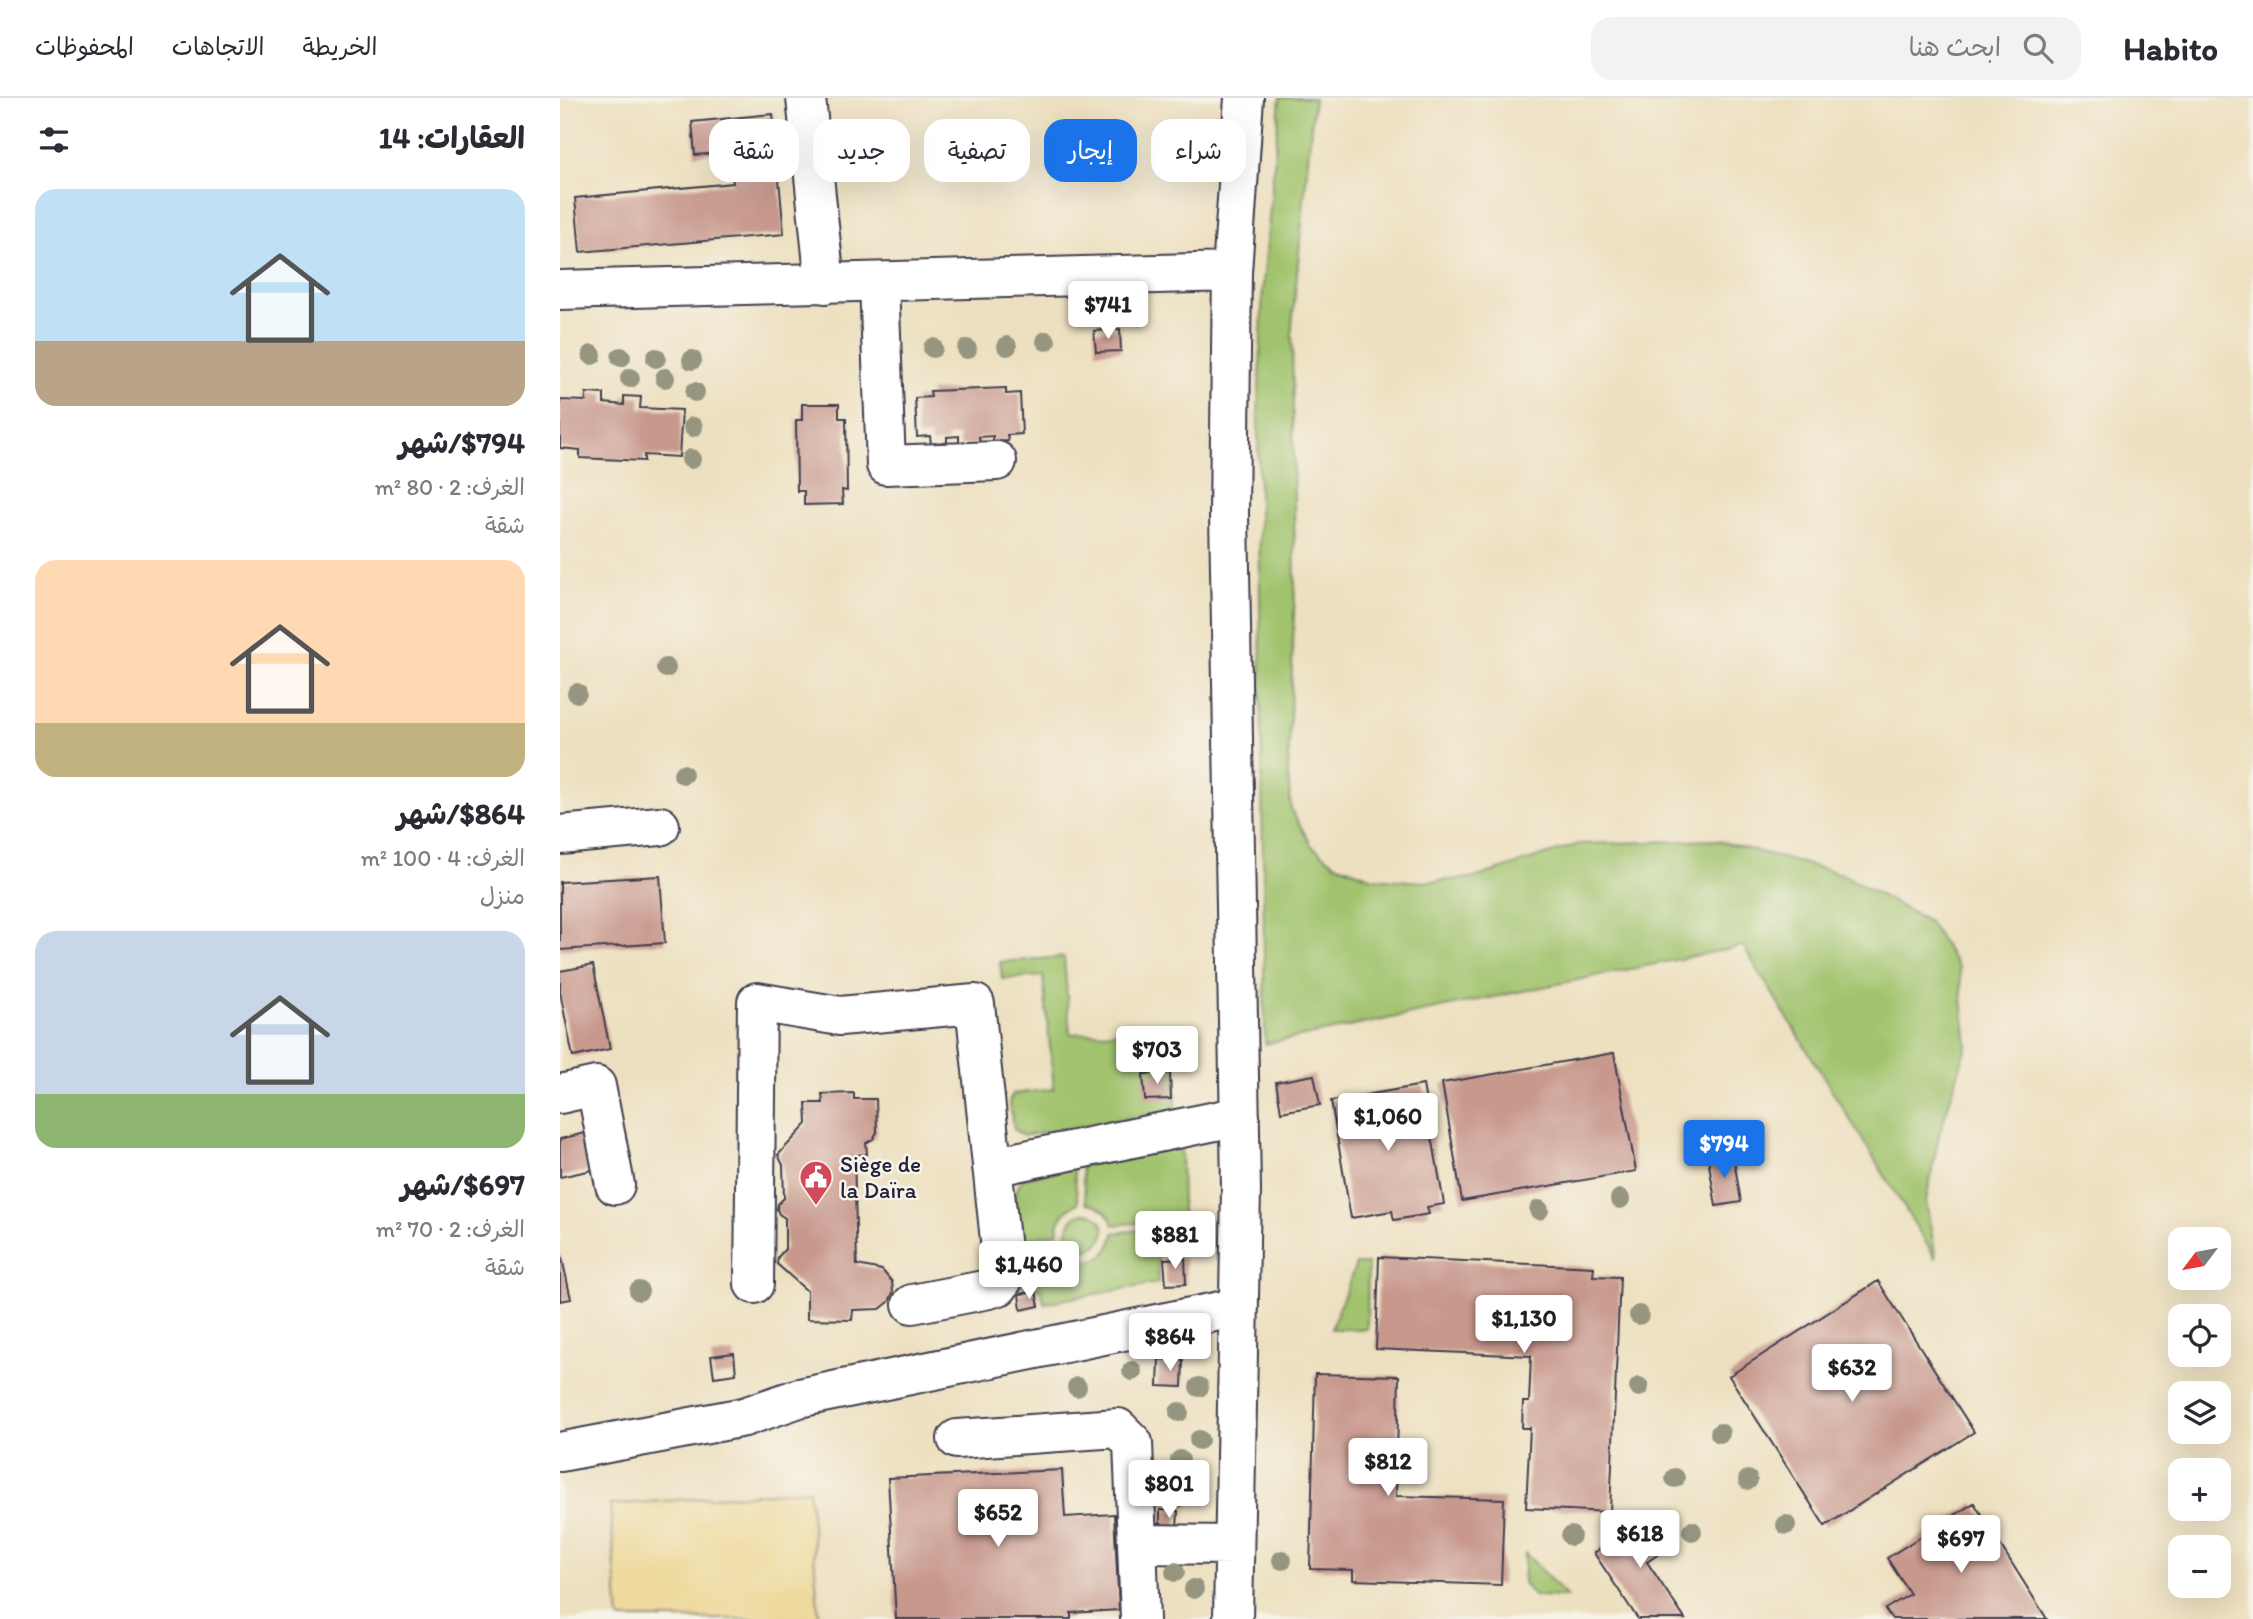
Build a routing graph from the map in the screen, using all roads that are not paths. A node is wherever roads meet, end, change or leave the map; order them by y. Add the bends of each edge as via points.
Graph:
1 (806, 98) edge
2 (1244, 98) edge
3 (1232, 272) junction
4 (879, 282) junction
5 (825, 284) junction
6 (560, 290) edge
7 (997, 461) dead end
8 (660, 826) dead end
9 (560, 835) edge
10 (560, 1094) edge
11 (1240, 1116) junction
12 (992, 1167) junction
13 (615, 1185) dead end
14 (754, 1284) dead end
15 (912, 1304) dead end
16 (1239, 1307) junction
17 (957, 1439) dead end
18 (560, 1452) edge
19 (1137, 1544) junction
20 (1234, 1545) junction
21 (1140, 1619) edge
22 (1233, 1619) edge

1 - 5 street
2 - 3 street
3 - 4 street
3 - 11 street via 1229,513
4 - 5 street
4 - 7 street via 886,466
5 - 6 street
8 - 9 street
10 - 13 street via 596,1086
11 - 12 street
11 - 16 street
12 - 14 street via 975,1004 840,1016 757,1002
12 - 15 street via 1004,1278 989,1289
16 - 18 street via 799,1398 744,1417
16 - 20 street
17 - 19 street via 1118,1429 1133,1443
19 - 20 street
19 - 21 street
20 - 22 street

